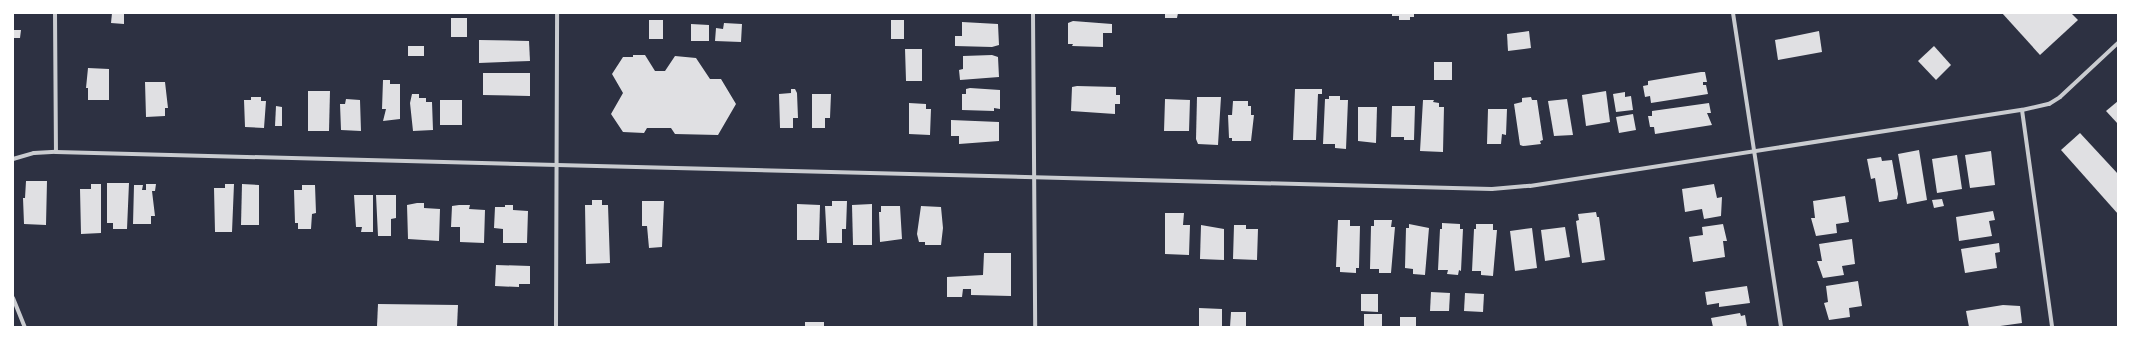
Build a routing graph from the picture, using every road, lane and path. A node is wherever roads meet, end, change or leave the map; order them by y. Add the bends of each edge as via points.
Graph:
1 (55, 13) edge
2 (557, 13) edge
3 (1033, 13) edge
4 (1733, 13) edge
5 (2118, 43) edge
6 (2022, 110) junction
7 (1753, 150) junction
8 (56, 152) junction
9 (13, 159) edge
10 (555, 166) junction
11 (1034, 176) junction
12 (13, 298) edge
13 (25, 327) edge
14 (556, 327) edge
15 (1035, 327) edge
16 (1781, 327) edge
17 (2052, 327) edge

1 - 8 street
2 - 10 street
3 - 11 street
4 - 7 street
5 - 6 street via 2060,97 2049,104
6 - 7 street
6 - 17 street
7 - 11 street via 1530,186 1492,189
7 - 16 street
8 - 9 street via 34,153
8 - 10 street
10 - 11 street
10 - 14 street
11 - 15 street
12 - 13 street

